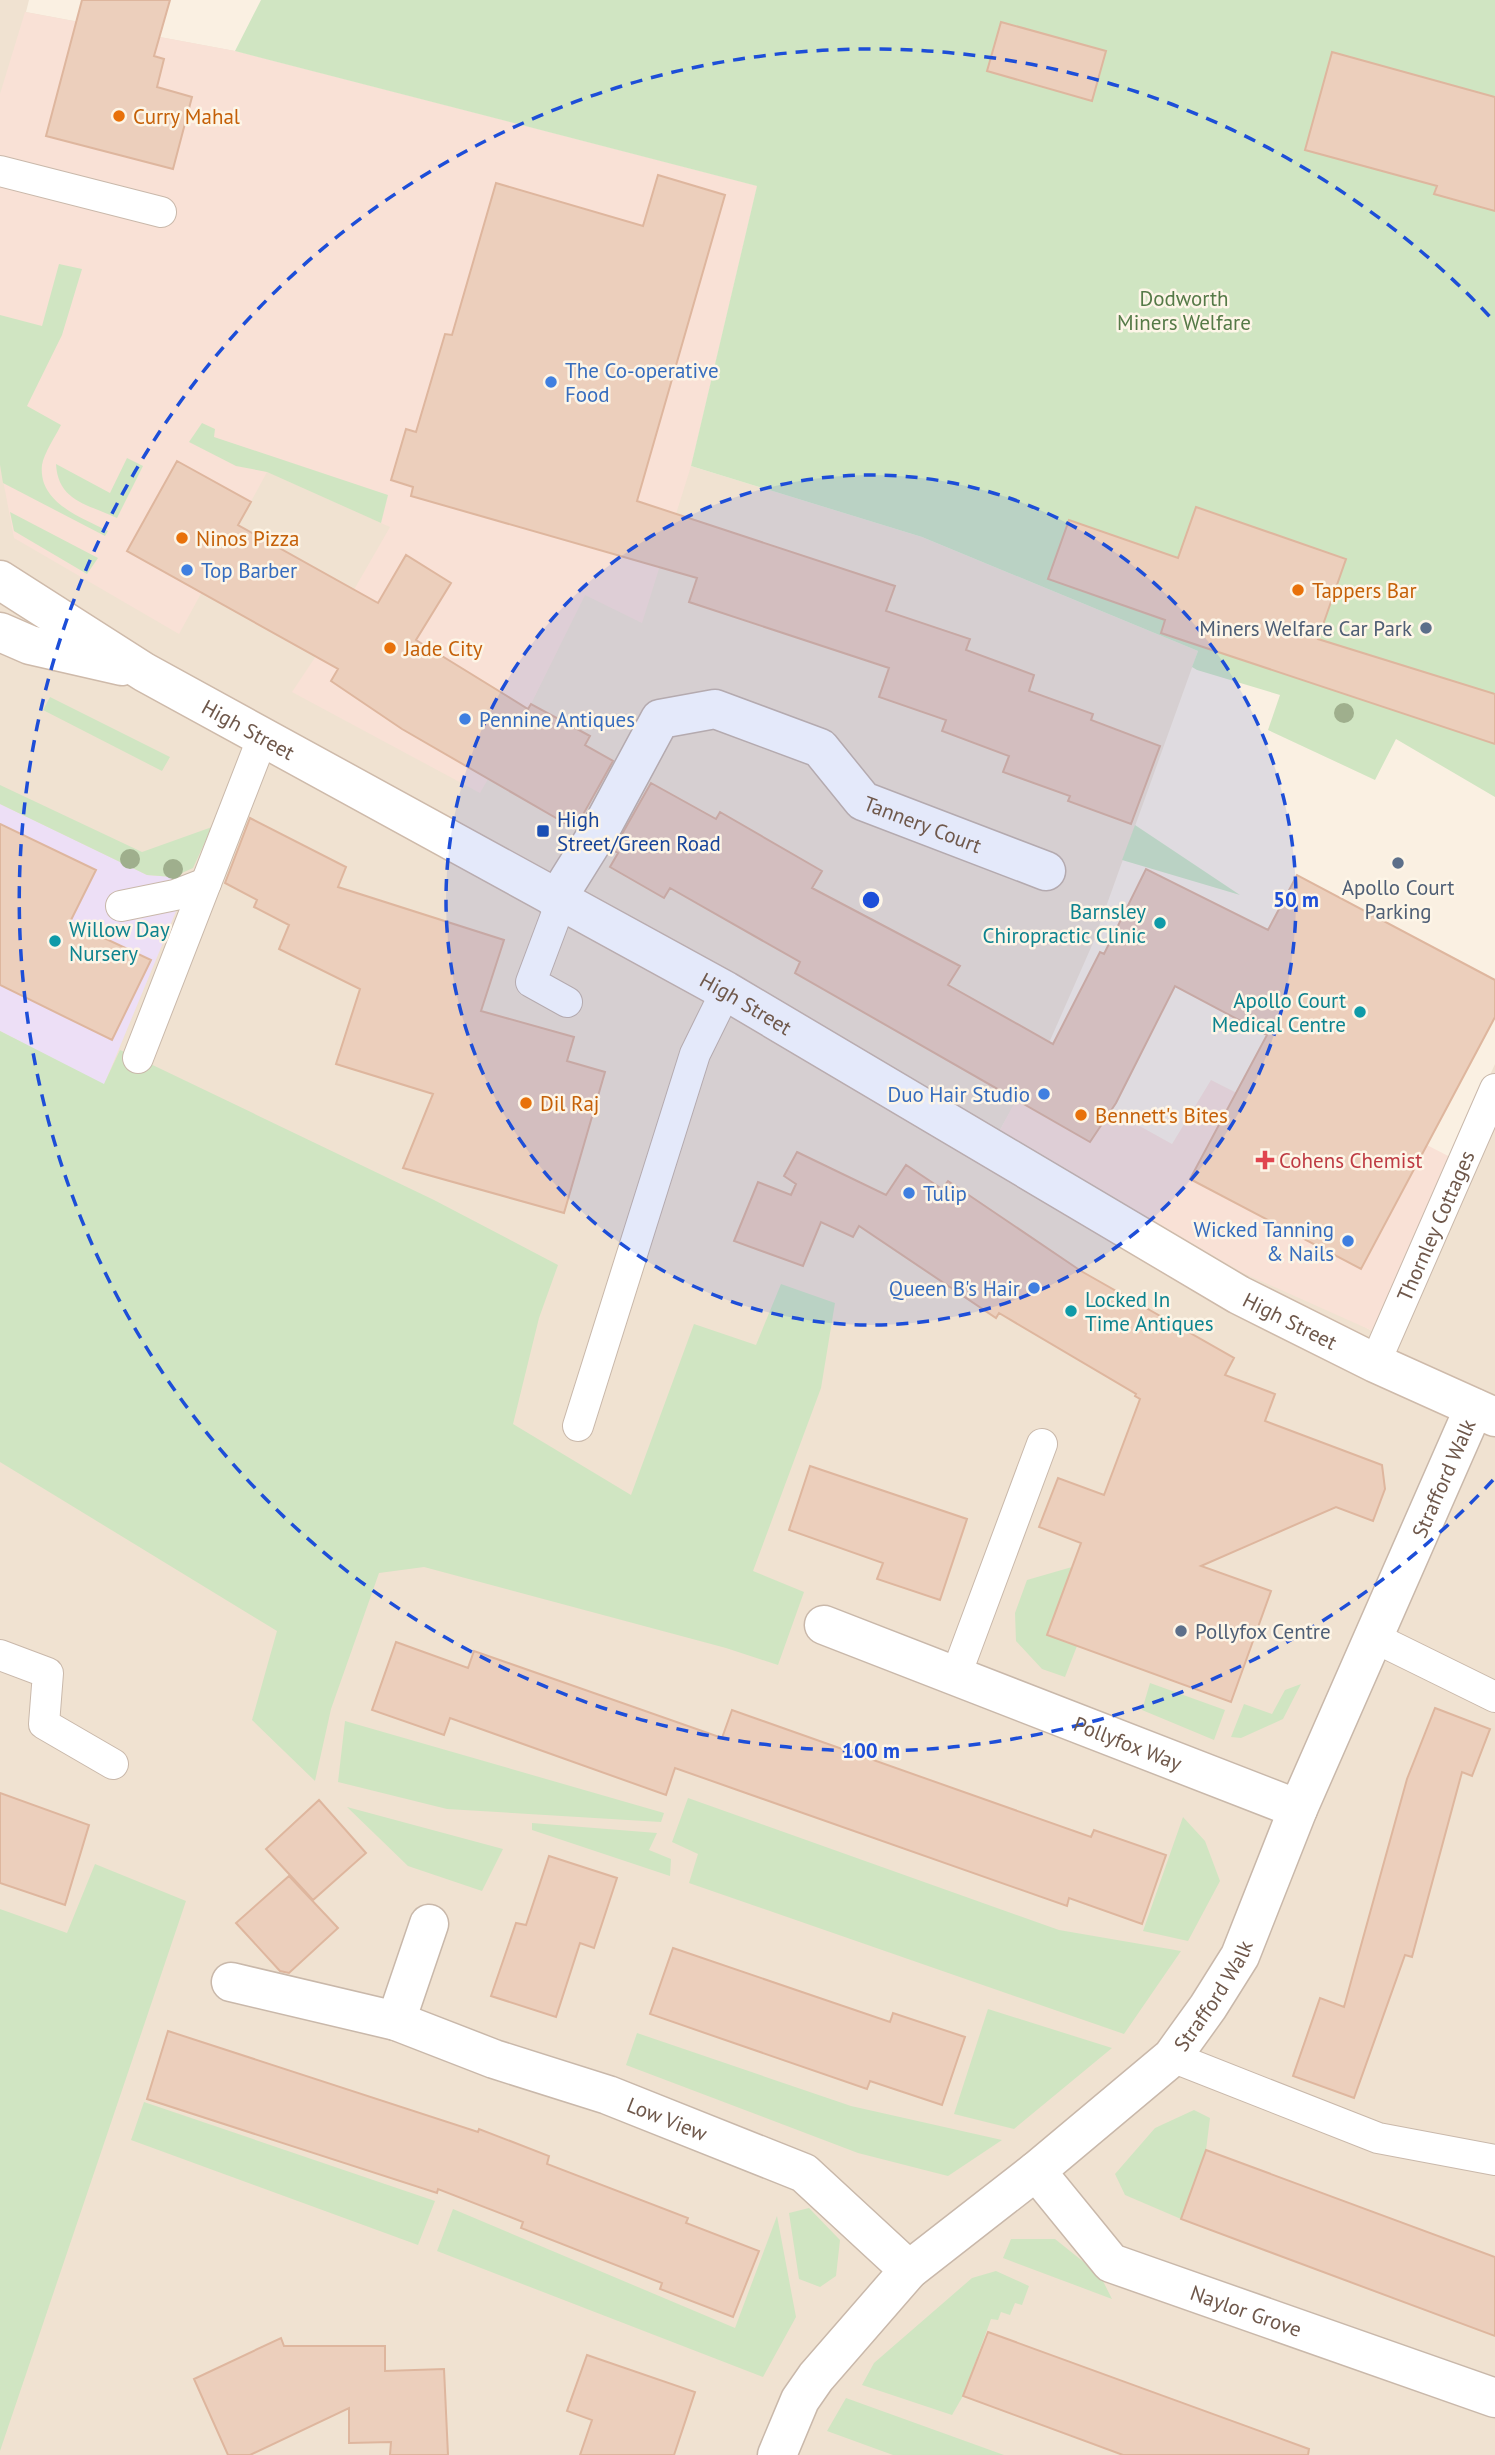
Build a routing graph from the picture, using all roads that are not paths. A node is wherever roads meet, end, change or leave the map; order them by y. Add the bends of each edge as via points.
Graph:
1 (0, 170) edge
2 (161, 212) dead end
3 (0, 580) edge
4 (0, 632) edge
5 (144, 672) junction
6 (262, 739) junction
7 (1046, 870) dead end
8 (206, 883) junction
9 (558, 901) junction
10 (121, 906) dead end
11 (726, 991) junction
12 (567, 1002) dead end
13 (138, 1058) dead end
14 (1491, 1108) edge
15 (1375, 1363) junction
16 (1484, 1413) edge
17 (578, 1426) dead end
18 (1042, 1444) dead end
19 (824, 1625) dead end
20 (1373, 1637) junction
21 (0, 1655) edge
22 (956, 1675) junction
23 (1495, 1697) edge
24 (113, 1765) dead end
25 (1298, 1809) junction
26 (429, 1924) dead end
27 (231, 1982) dead end
28 (396, 2021) junction
29 (1171, 2057) junction
30 (1495, 2160) edge
31 (1036, 2171) junction
32 (909, 2270) junction
33 (1495, 2398) edge
34 (777, 2455) edge

1 - 2 lane
3 - 5 street, High Street
4 - 5 street via 30,645
5 - 6 street, High Street
6 - 8 lane
6 - 9 street, High Street
7 - 9 street, Tannery Court via 863,801 820,748 715,709 660,719
8 - 10 lane
8 - 13 lane
9 - 11 street, High Street
9 - 12 lane via 531,982
11 - 15 street, High Street via 1239,1295
11 - 17 lane via 695,1054
14 - 15 lane, Thornley Cottages
15 - 16 street, High Street
16 - 20 street, Strafford Walk
18 - 22 lane
19 - 22 street, Pollyfox Way
20 - 23 lane
20 - 25 street, Strafford Walk
21 - 24 lane via 48,1673 44,1724
22 - 25 street, Pollyfox Way
25 - 29 street, Strafford Walk via 1240,1956
26 - 28 street
27 - 28 street, Low View
28 - 32 street, Low View via 494,2059 608,2095 804,2173
29 - 30 lane via 1378,2138
29 - 31 street, Strafford Walk
31 - 32 street, Strafford Walk
31 - 33 street, Naylor Grove via 1111,2263
32 - 34 street, Strafford Walk via 816,2377 800,2400

